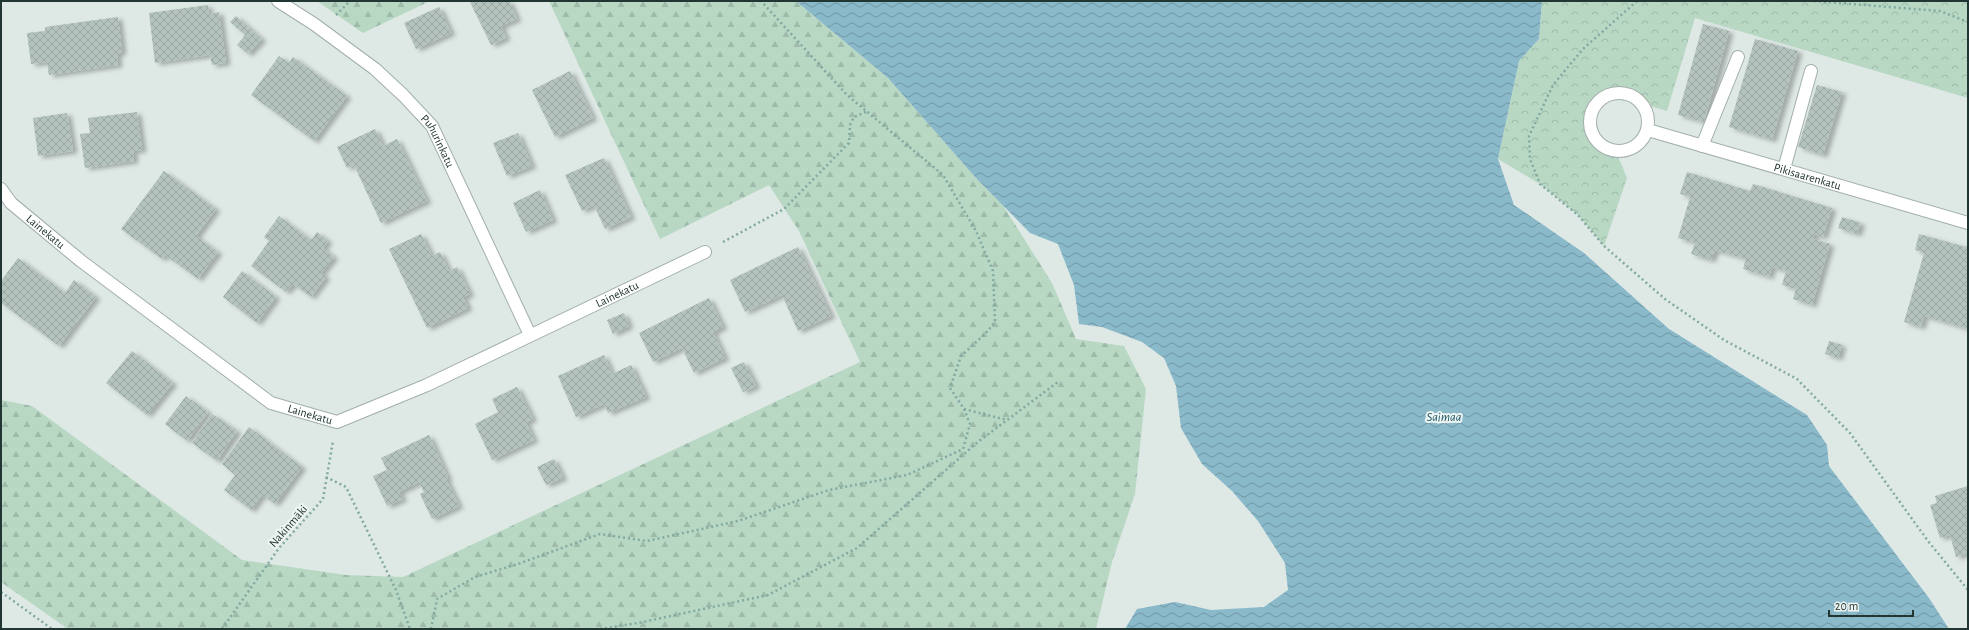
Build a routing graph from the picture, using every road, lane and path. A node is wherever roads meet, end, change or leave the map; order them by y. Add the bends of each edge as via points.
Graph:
1 (278, 1) edge
2 (761, 1) edge
3 (1637, 1) edge
4 (1814, 1) edge
5 (1968, 22) edge
6 (1738, 57) dead end
7 (1811, 71) dead end
8 (866, 112) junction
9 (1648, 130) junction
10 (1702, 146) junction
11 (1784, 169) junction
12 (1, 189) edge
13 (1968, 223) edge
14 (705, 252) joint
15 (530, 335) junction
16 (1058, 382) dead end
17 (964, 409) junction
18 (1008, 420) junction
19 (337, 422) junction
20 (326, 477) junction
21 (1968, 590) edge
22 (1, 592) edge
23 (52, 629) edge
24 (222, 629) edge
25 (410, 629) edge
26 (431, 629) edge
27 (600, 629) edge

1 - 15 street, Puhurinkatu via 314,24 375,70 432,126
2 - 8 path via 847,95
3 - 21 path via 1583,49 1553,85 1529,136 1530,159 1540,184 1578,216 1604,246 1665,299 1724,340 1797,379 1850,433 1928,541
4 - 5 path via 1940,11
6 - 10 street
7 - 11 street
8 - 14 path via 854,117 850,125 849,143 784,208
8 - 17 path via 943,175 976,231 993,271 995,322 961,356 950,388
9 - 9 street via 1646,110 1628,94 1619,93 1604,98 1593,109 1590,118 1590,127 1598,143 1611,151 1632,149 1639,144
9 - 10 street, Pikisaarenkatu
10 - 11 street, Pikisaarenkatu
11 - 13 street, Pikisaarenkatu
12 - 19 street, Lainekatu via 11,203 81,261 271,403
14 - 15 street, Lainekatu
15 - 19 street, Lainekatu via 427,385
16 - 18 path
17 - 18 path
17 - 26 path via 970,424 964,449 907,475 829,490 738,521 647,541 600,534 475,577 437,599
18 - 27 path via 979,441 858,548 768,595 638,624
19 - 20 path, Nakinmäki
20 - 24 path, Nakinmäki via 323,499 279,548
20 - 25 path via 346,487 396,590
22 - 23 path

